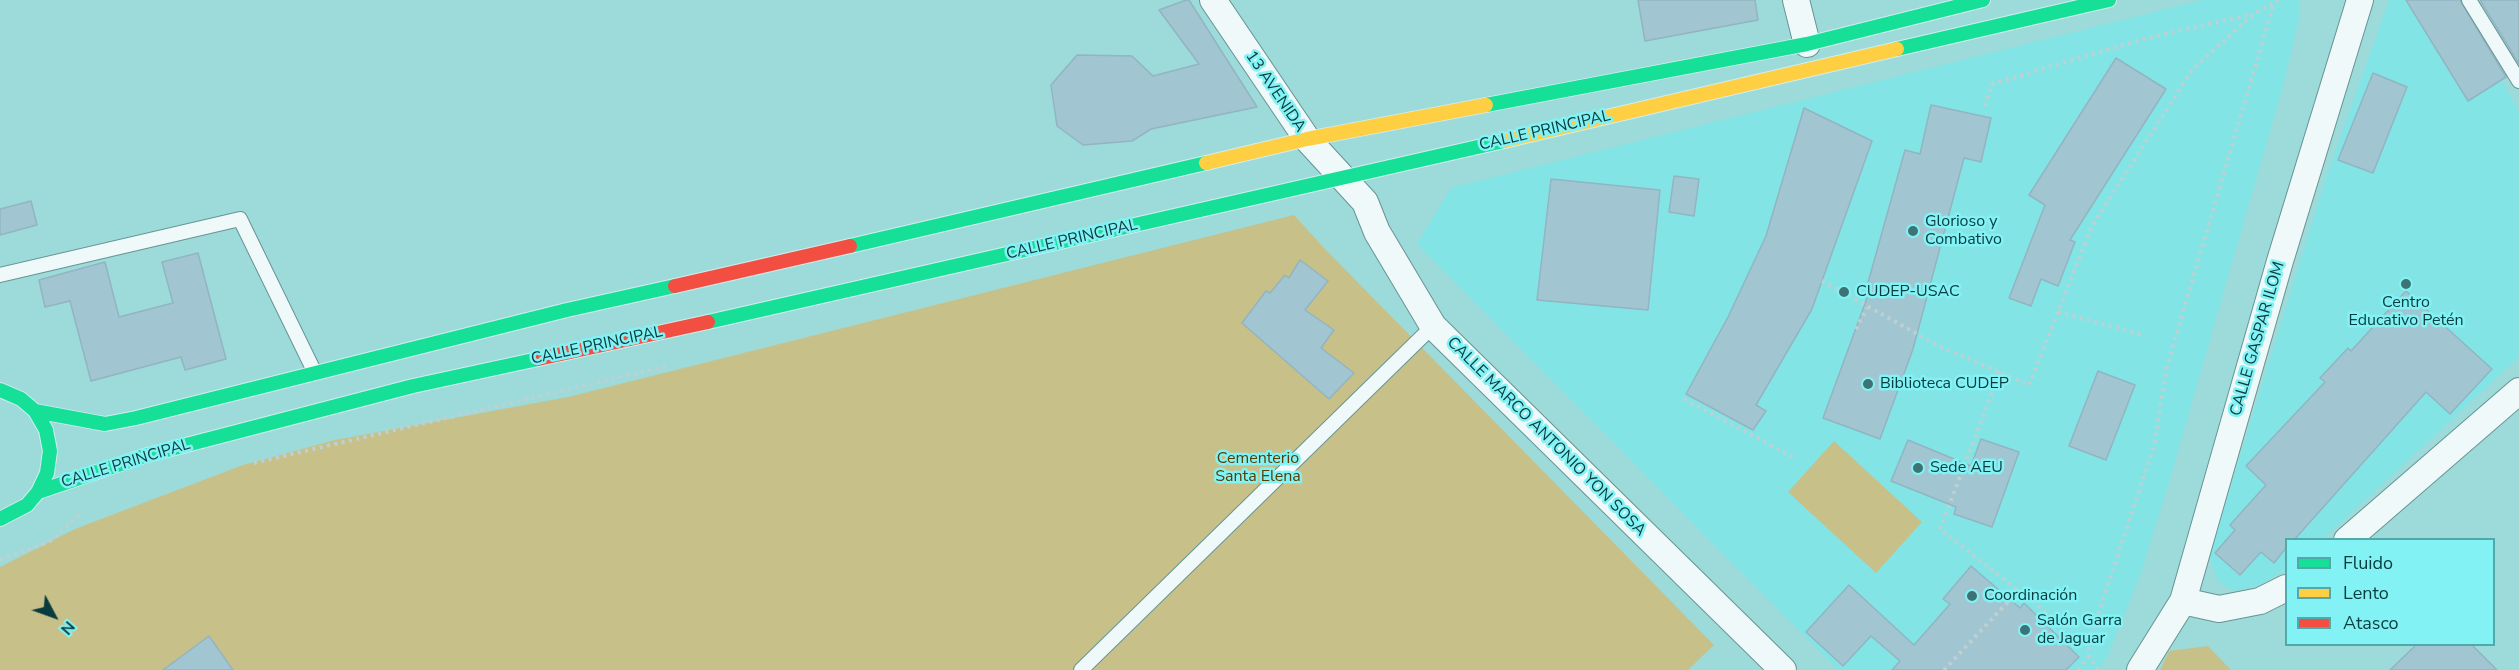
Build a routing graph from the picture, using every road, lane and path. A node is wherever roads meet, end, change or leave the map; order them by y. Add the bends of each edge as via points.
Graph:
1 (1213, 0) edge
2 (1796, 0) edge
3 (1983, 0) edge
4 (2109, 0) edge
5 (2279, 0) edge
6 (2360, 0) edge
7 (2469, 0) edge
8 (2274, 3) junction
9 (2253, 14) junction
10 (1807, 44) junction
11 (2519, 81) edge
12 (1985, 106) dead end
13 (1307, 139) junction
14 (1344, 178) junction
15 (0, 275) edge
16 (1822, 281) dead end
17 (1867, 308) junction
18 (2058, 312) junction
19 (1433, 326) junction
20 (1856, 328) dead end
21 (2146, 336) dead end
22 (679, 363) dead end
23 (2000, 372) junction
24 (316, 375) junction
25 (0, 390) edge
26 (2519, 391) edge
27 (1684, 399) dead end
28 (35, 411) junction
29 (1793, 457) dead end
30 (249, 464) dead end
31 (38, 492) junction
32 (86, 509) dead end
33 (0, 519) edge
34 (2349, 538) edge
35 (0, 560) edge
36 (2285, 588) edge
37 (2019, 590) junction
38 (2182, 601) junction
39 (2052, 617) dead end
40 (2089, 656) junction
41 (1081, 670) edge
42 (1783, 670) edge
43 (1944, 670) edge
44 (2078, 670) edge
45 (2098, 670) edge
46 (2140, 670) edge

1 - 13 street, 13 AVENIDA
2 - 10 street
3 - 10 main road, CALLE PRINCIPAL
4 - 14 main road, CALLE PRINCIPAL
5 - 8 path
6 - 38 street, CALLE GASPAR ILOM
7 - 11 lane
8 - 9 path
8 - 40 path via 2167,366 2154,446 2088,642
9 - 12 path via 2143,39 1992,84
9 - 18 path via 2192,70 2092,226
10 - 13 main road, CALLE PRINCIPAL
13 - 14 street, 13 AVENIDA
13 - 24 main road, CALLE PRINCIPAL via 567,309
14 - 19 street, CALLE MARCO ANTONIO YON SOSA via 1365,202 1377,232
14 - 31 main road, CALLE PRINCIPAL via 413,386 144,456
15 - 24 lane via 240,219
16 - 17 path
17 - 20 path
17 - 23 path
18 - 21 path
18 - 23 path via 2029,385
19 - 41 lane
19 - 42 street, CALLE MARCO ANTONIO YON SOSA
22 - 30 path
23 - 37 path via 1940,529
24 - 28 main road, CALLE PRINCIPAL via 105,424
25 - 28 main road via 21,399
26 - 34 street
27 - 29 path
28 - 31 main road via 46,430 50,451 48,472
31 - 33 main road via 27,505
32 - 35 path via 48,542
36 - 38 street via 2260,601 2219,609
37 - 39 path
37 - 43 path
38 - 46 street, CALLE GASPAR ILOM
40 - 44 path
40 - 45 path

